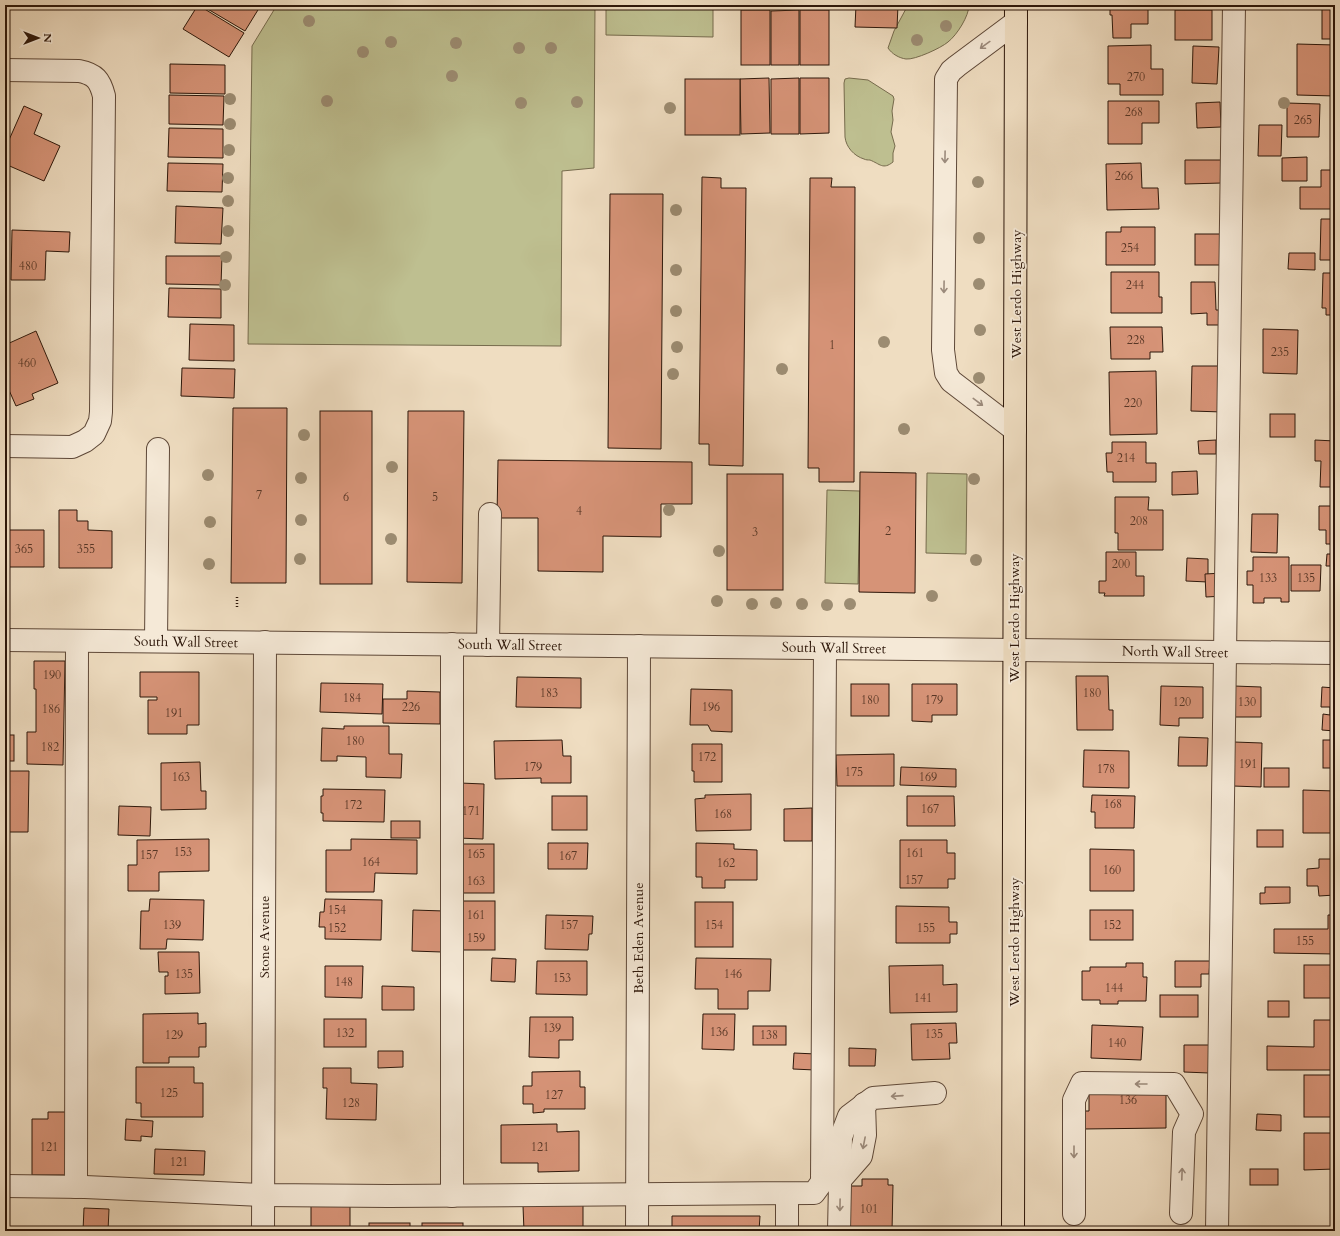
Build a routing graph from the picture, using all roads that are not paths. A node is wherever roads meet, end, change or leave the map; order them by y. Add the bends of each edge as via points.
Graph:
1 (1234, 5) edge
2 (1016, 14) edge
3 (5, 70) edge
4 (1015, 430) junction
5 (5, 446) edge
6 (158, 449) dead end
7 (490, 514) dead end
8 (5, 640) edge
9 (77, 641) junction
10 (156, 641) junction
11 (265, 642) junction
12 (452, 644) junction
13 (488, 645) junction
14 (639, 646) junction
15 (825, 648) junction
16 (1014, 650) junction
17 (1225, 652) junction
18 (1335, 653) edge
19 (936, 1093) dead end
20 (5, 1186) edge
21 (76, 1187) junction
22 (637, 1194) junction
23 (787, 1194) junction
24 (264, 1195) junction
25 (452, 1196) junction
26 (1181, 1213) dead end
27 (1078, 1220) edge
28 (263, 1231) edge
29 (637, 1231) edge
30 (787, 1231) edge
31 (839, 1231) edge
32 (1013, 1231) edge
33 (1217, 1231) edge

1 - 17 street
2 - 4 main road, West Lerdo Highway
2 -> 4 street via 956,66 946,79 943,350 946,373 951,381
3 - 5 street via 88,73 96,78 104,96 100,421 94,434 72,447
4 - 16 main road, West Lerdo Highway
6 - 10 street
7 - 13 street
8 - 9 street, South Wall Street
9 - 10 street, South Wall Street
9 - 21 street
10 - 11 street, South Wall Street
11 - 12 street, South Wall Street
11 - 24 street, Stone Avenue
12 - 13 street, South Wall Street
12 - 25 street
13 - 14 street, South Wall Street
14 - 15 street, South Wall Street
14 - 22 street, Beth Eden Avenue
15 - 16 street, South Wall Street
15 - 23 street via 822,1182 814,1194
16 - 17 street, North Wall Street
16 - 32 main road, West Lerdo Highway
17 - 18 street, North Wall Street
17 - 33 street
19 -> 31 street via 873,1098 864,1104 865,1135 861,1156 840,1180
20 - 21 street
21 - 24 street
22 - 23 street
22 - 25 street
22 - 29 street, Beth Eden Avenue
23 - 30 street
24 - 25 street
24 - 28 street, Stone Avenue
26 -> 27 street via 1184,1132 1192,1114 1174,1084 1082,1084 1074,1100

